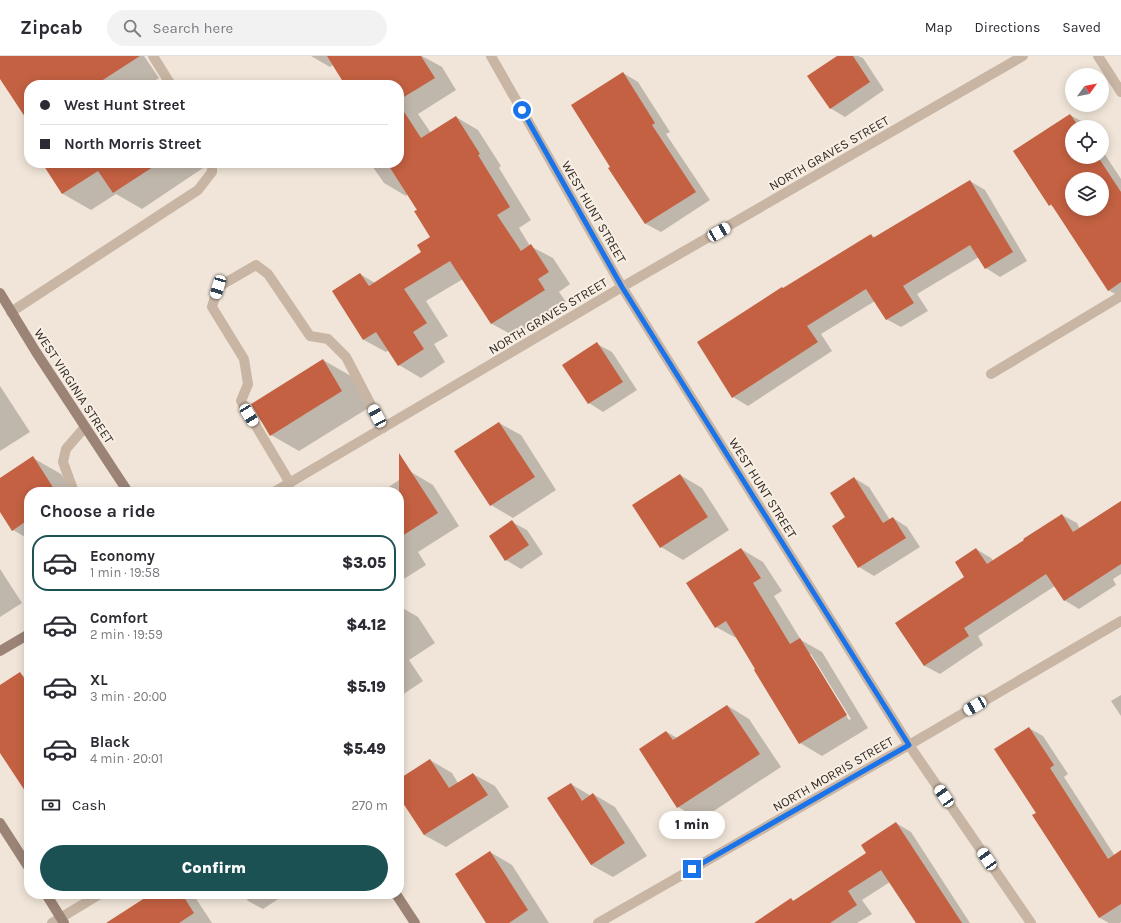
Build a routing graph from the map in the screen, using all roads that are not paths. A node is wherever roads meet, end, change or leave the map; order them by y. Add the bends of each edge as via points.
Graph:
1 (153, 56) edge
2 (491, 56) edge
3 (1024, 56) edge
4 (1098, 56) edge
5 (167, 80) edge
6 (1121, 92) edge
7 (212, 168) edge
8 (622, 287) junction
9 (0, 293) edge
10 (1121, 296) edge
11 (11, 312) junction
12 (992, 374) dead end
13 (85, 427) junction
14 (383, 428) junction
15 (290, 482) junction
16 (72, 487) edge
17 (125, 487) edge
18 (282, 487) edge
19 (1121, 621) edge
20 (24, 637) edge
21 (0, 651) edge
22 (909, 745) junction
23 (0, 823) edge
24 (24, 860) edge
25 (48, 899) edge
26 (92, 899) edge
27 (399, 899) edge
28 (59, 921) edge
29 (414, 923) edge
30 (598, 923) edge
31 (1031, 923) edge

1 - 5 street
2 - 8 street, WEST HUNT STREET
3 - 8 street, NORTH GRAVES STREET
4 - 6 street
7 - 11 street via 212,172 198,190
8 - 14 street, NORTH GRAVES STREET
8 - 22 street, WEST HUNT STREET
9 - 11 main road, WEST VIRGINIA STREET
10 - 12 street
11 - 13 main road, WEST VIRGINIA STREET
13 - 16 street via 66,449 63,462
13 - 17 main road, WEST VIRGINIA STREET
14 - 15 street, NORTH GRAVES STREET
14 - 15 street via 346,358 328,339 310,336 268,274 256,265 218,287 212,307 244,359 248,384 241,401
15 - 18 street, NORTH GRAVES STREET
19 - 22 street, NORTH MORRIS STREET
20 - 21 main road
22 - 30 street, NORTH MORRIS STREET
22 - 31 street, WEST HUNT STREET
23 - 24 main road
25 - 28 main road
26 - 28 street
27 - 29 main road

